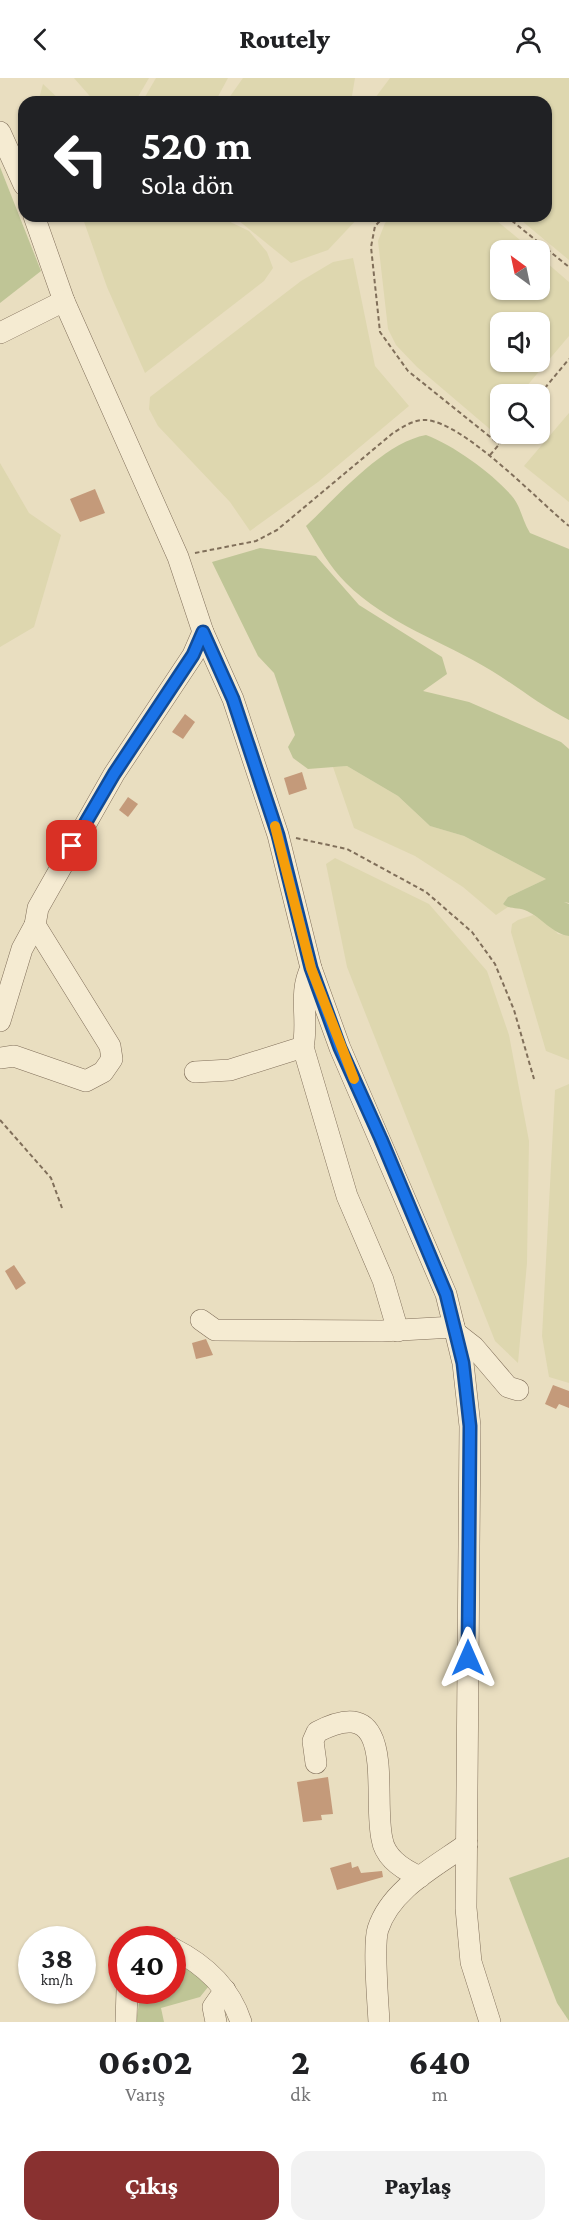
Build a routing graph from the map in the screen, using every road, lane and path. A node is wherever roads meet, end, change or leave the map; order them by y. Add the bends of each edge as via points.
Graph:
1 (0, 132) edge
2 (18, 171) edge
3 (36, 222) edge
4 (379, 222) edge
5 (513, 222) edge
6 (569, 267) edge
7 (64, 301) junction
8 (0, 333) edge
9 (569, 359) edge
10 (548, 384) edge
11 (490, 437) edge
12 (499, 444) edge
13 (490, 455) junction
14 (569, 526) edge
15 (178, 557) junction
16 (203, 632) junction
17 (278, 835) junction
18 (35, 925) junction
19 (311, 968) junction
20 (0, 1021) edge
21 (303, 1047) junction
22 (0, 1058) edge
23 (195, 1072) dead end
24 (534, 1079) dead end
25 (0, 1120) edge
26 (62, 1208) dead end
27 (201, 1320) dead end
28 (398, 1330) junction
29 (455, 1330) junction
30 (519, 1390) dead end
31 (316, 1763) dead end
32 (467, 1844) junction
33 (420, 1876) junction
34 (186, 1954) edge
35 (225, 1990) junction
36 (127, 2004) edge
37 (126, 2022) edge
38 (216, 2022) edge
39 (241, 2022) edge
40 (379, 2022) edge
41 (490, 2022) edge

1 - 2 street
3 - 7 street
4 - 11 path via 371,247 380,332 408,370
5 - 6 path
7 - 8 street
7 - 15 street
9 - 10 path
12 - 13 path
13 - 14 path
13 - 15 path via 454,431 428,420 410,422 276,530 256,541
15 - 16 street
16 - 17 street via 233,699
16 - 18 street via 193,655 114,774 61,864 38,908
17 - 19 street
17 - 24 path via 347,849 426,892 451,911 495,964 514,1010
18 - 20 street via 22,949
18 - 22 street via 110,1046 112,1059 103,1072 86,1081 14,1056
19 - 21 street via 303,992
19 - 29 street via 340,1048 446,1294
21 - 23 street via 230,1070
21 - 28 street via 347,1196 383,1280
25 - 26 path via 51,1178
27 - 28 street via 215,1330
28 - 29 street
29 - 30 street via 508,1387
29 - 32 street via 470,1426
31 - 33 street via 313,1741 317,1732 348,1720 364,1724 372,1734 377,1753 382,1841 402,1869
32 - 33 street
32 - 41 street via 466,1908 471,1962
33 - 40 street via 389,1906 377,1931
34 - 35 street
35 - 38 street via 213,2007
35 - 39 street
36 - 37 street

